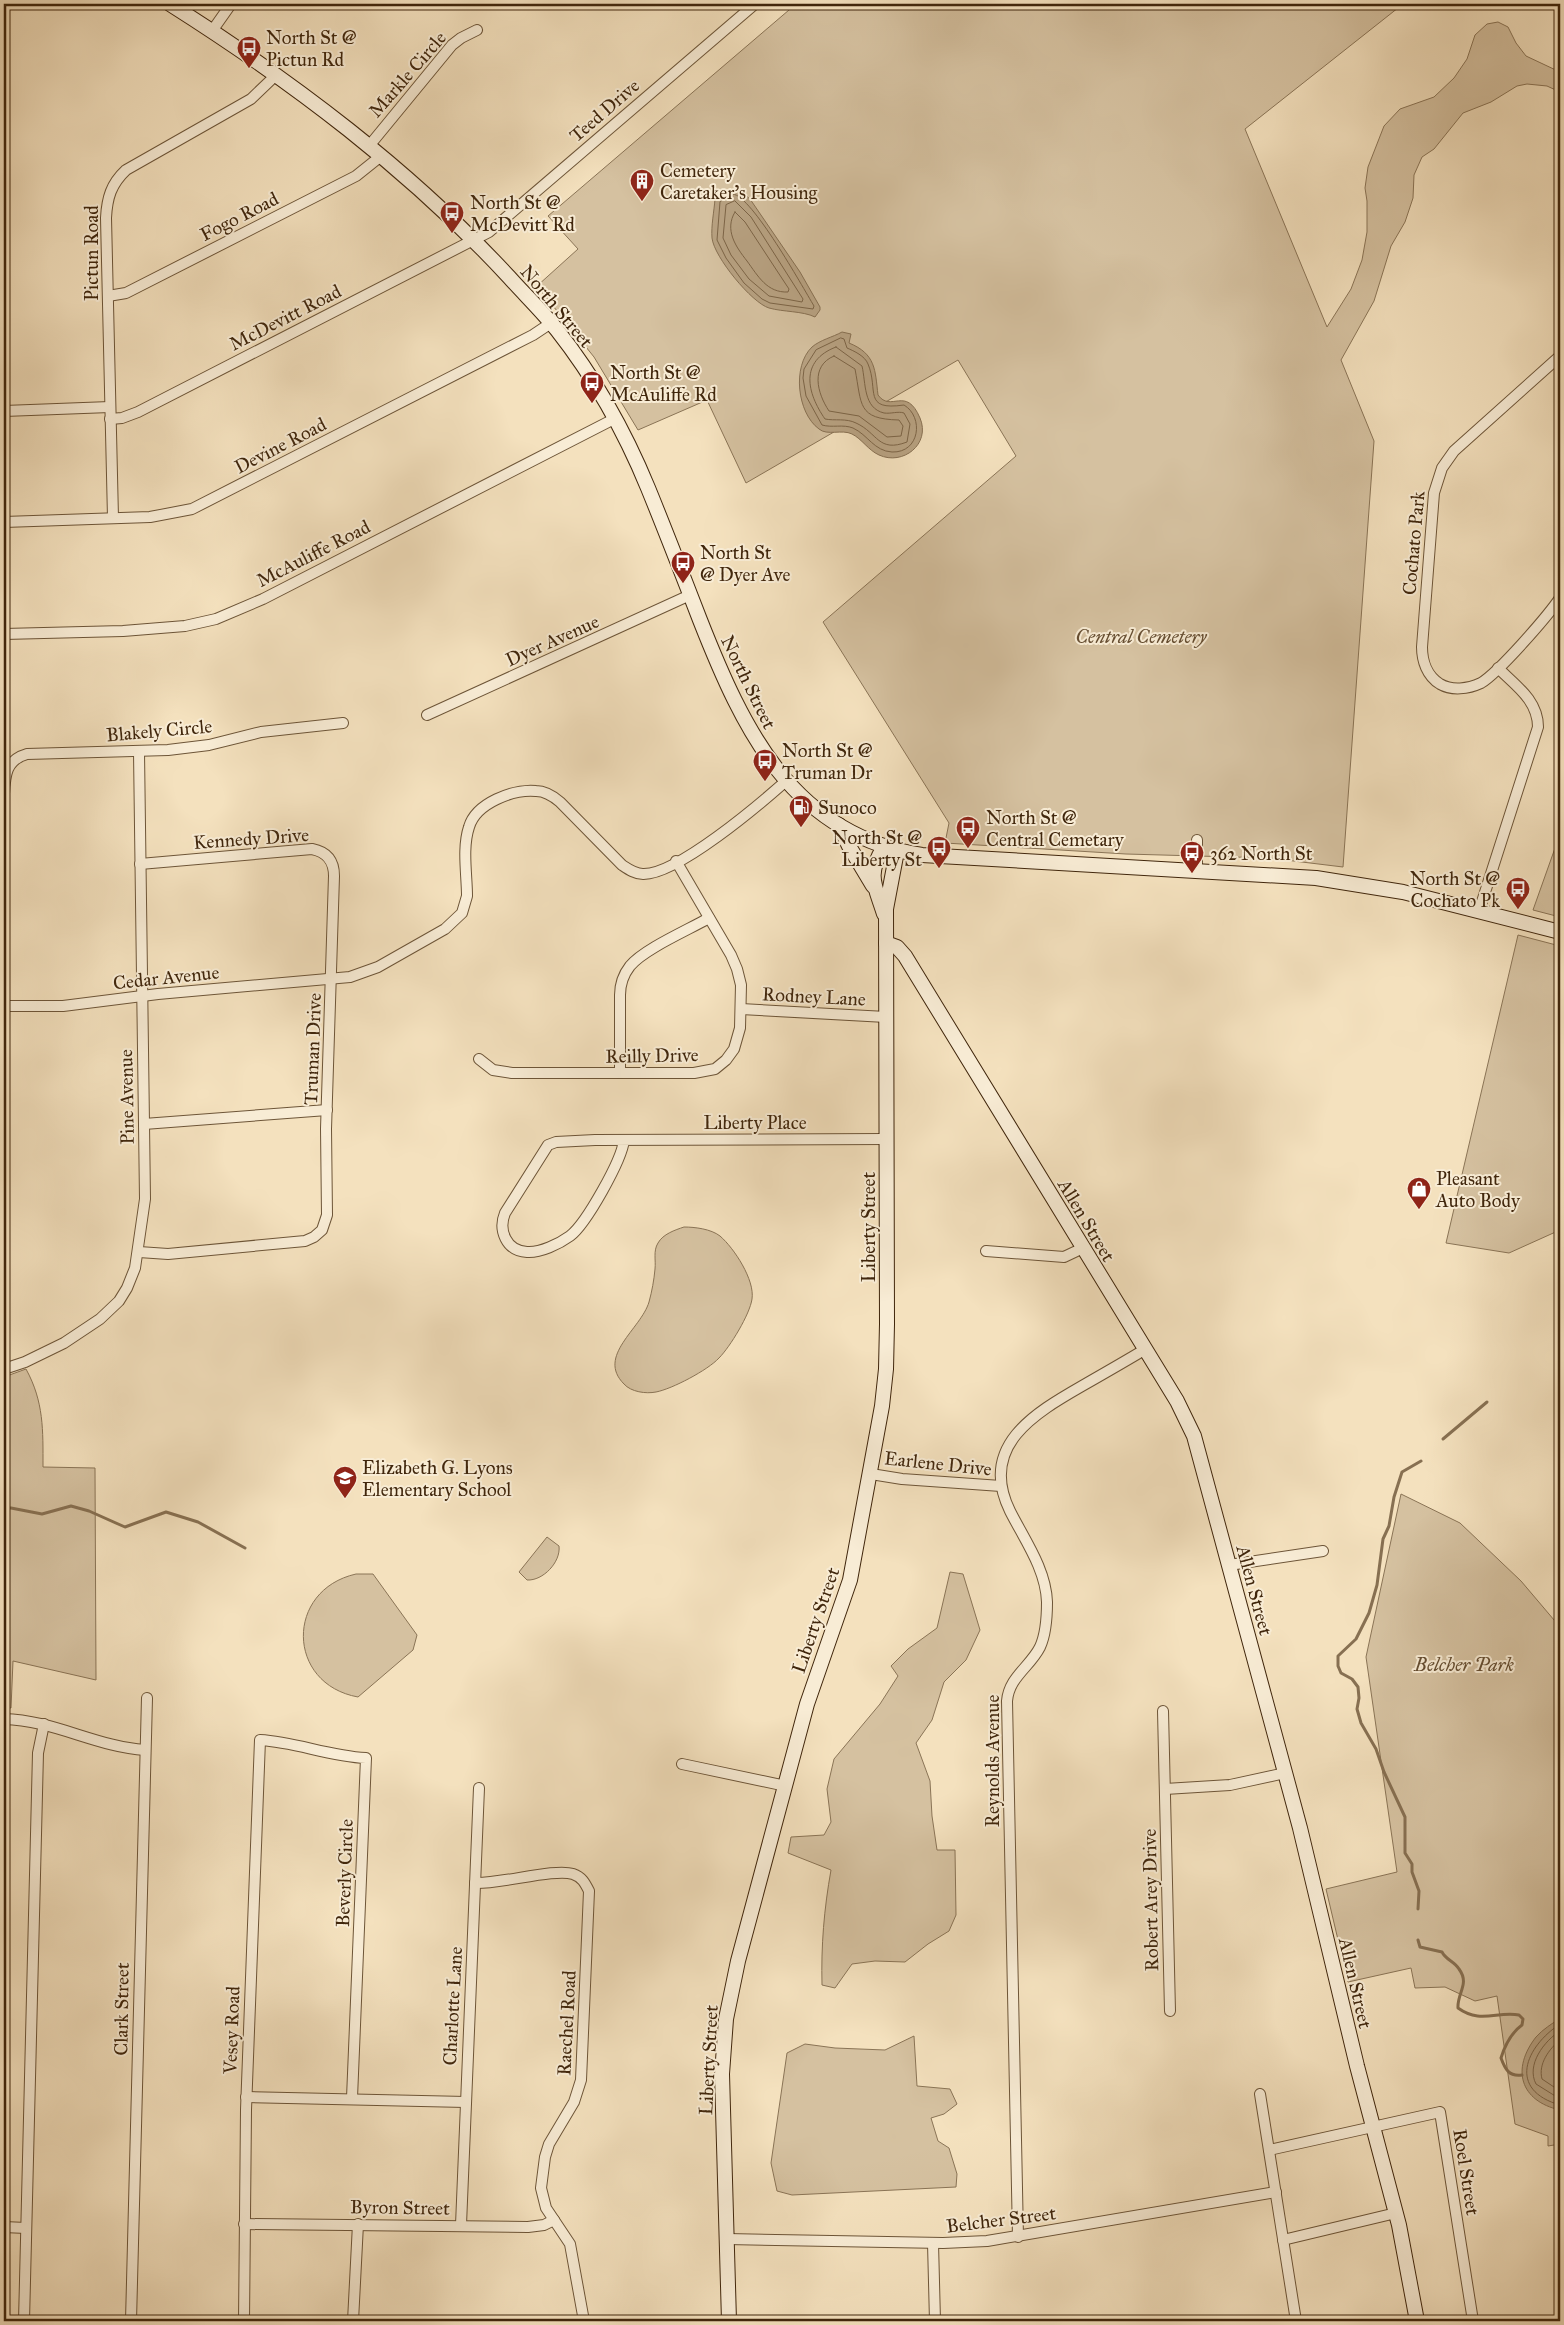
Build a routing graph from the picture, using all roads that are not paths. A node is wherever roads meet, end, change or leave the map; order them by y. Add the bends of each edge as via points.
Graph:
1 (170, 4) edge
2 (230, 4) edge
3 (755, 4) edge
4 (477, 30) dead end
5 (212, 31) junction
6 (275, 76) junction
7 (369, 146) junction
8 (381, 156) junction
9 (474, 240) junction
10 (108, 296) junction
11 (551, 323) junction
12 (1560, 356) edge
13 (110, 407) junction
14 (4, 410) edge
15 (110, 418) junction
16 (614, 419) junction
17 (113, 518) junction
18 (4, 522) edge
19 (690, 595) junction
20 (1560, 598) edge
21 (4, 634) edge
22 (1498, 668) junction
23 (428, 715) dead end
24 (343, 723) dead end
25 (139, 752) junction
26 (786, 781) junction
27 (4, 794) edge
28 (840, 826) junction
29 (1198, 840) dead end
30 (890, 849) junction
31 (676, 861) junction
32 (140, 864) junction
33 (1197, 871) junction
34 (874, 888) junction
35 (1479, 911) junction
36 (709, 918) junction
37 (886, 922) junction
38 (1560, 932) edge
39 (886, 943) junction
40 (331, 979) junction
41 (142, 996) junction
42 (4, 1006) edge
43 (741, 1009) junction
44 (886, 1017) junction
45 (479, 1060) dead end
46 (620, 1073) junction
47 (327, 1110) junction
48 (144, 1124) junction
49 (887, 1139) junction
50 (624, 1140) junction
51 (1083, 1248) junction
52 (986, 1251) dead end
53 (139, 1252) junction
54 (1144, 1350) junction
55 (4, 1369) edge
56 (871, 1474) junction
57 (1001, 1486) junction
58 (1323, 1551) dead end
59 (1229, 1566) junction
60 (147, 1698) dead end
61 (1163, 1711) dead end
62 (4, 1719) edge
63 (44, 1724) junction
64 (260, 1740) joint
65 (145, 1750) junction
66 (682, 1764) dead end
67 (1285, 1773) junction
68 (786, 1786) junction
69 (479, 1788) dead end
70 (1165, 1789) junction
71 (475, 1883) junction
72 (1170, 2011) dead end
73 (1260, 2094) dead end
74 (246, 2097) junction
75 (352, 2098) junction
76 (466, 2102) junction
77 (1373, 2127) junction
78 (1269, 2150) junction
79 (1276, 2192) junction
80 (1396, 2213) junction
81 (554, 2220) junction
82 (244, 2224) junction
83 (358, 2224) junction
84 (461, 2226) junction
85 (4, 2227) edge
86 (26, 2228) junction
87 (1018, 2237) junction
88 (726, 2239) junction
89 (1283, 2240) junction
90 (933, 2243) junction
91 (24, 2321) edge
92 (131, 2321) edge
93 (244, 2321) edge
94 (354, 2321) edge
95 (584, 2321) edge
96 (729, 2321) edge
97 (936, 2321) edge
98 (1296, 2321) edge
99 (1417, 2321) edge
100 (1473, 2321) edge

1 - 5 main road, North Street
2 - 5 street
3 - 9 street, Teed Drive via 494,228
4 - 7 street, Markle Circle via 452,46
5 - 6 main road, North Street
6 - 7 main road, North Street
6 - 10 street, Pictun Road via 251,99 132,166 116,180 107,203
7 - 8 main road, North Street
8 - 9 main road, North Street
8 - 10 street, Fogo Road via 356,176 126,292
9 - 11 main road, North Street
9 - 15 street, McDevitt Road via 138,412 122,418
10 - 13 street, Pictun Road
11 - 16 main road, North Street
11 - 17 street, Devine Road via 200,506 166,515
12 - 22 street, Cochato Park via 1454,451 1442,468 1434,493 1422,647 1425,666 1436,681 1458,689 1482,682
13 - 14 street
13 - 15 street, Pictun Road
15 - 17 street, Pictun Road
16 - 19 main road, North Street via 646,485
16 - 21 street, McAuliffe Road via 256,602 216,619 156,628
17 - 18 street, Devine Road
19 - 23 street, Dyer Avenue
19 - 26 main road, North Street via 743,719
20 - 22 street, Cochato Park
22 - 35 street via 1532,702 1538,727
24 - 25 street, Blakely Circle via 261,732 202,746
25 - 27 street, Blakely Circle via 21,756 8,766
25 - 32 street, Pine Avenue
26 - 28 main road, North Street
26 - 31 street, Truman Drive via 738,822
28 - 30 main road, North Street
28 - 34 main road
29 - 33 street
30 - 33 main road, North Street via 946,858
30 - 34 main road, Liberty Street via 873,869
30 - 37 main road, Liberty Street
31 - 36 street, Reilly Drive
31 - 40 street, Truman Drive via 654,872 632,871 622,865 556,798 536,791 513,794 489,804 470,823 466,902 455,922 369,971
32 - 40 street, Kennedy Drive via 306,849 323,853 331,860 334,870
32 - 41 street, Pine Avenue
33 - 35 main road, North Street via 1284,875 1362,884
34 - 37 main road, Liberty Street
35 - 38 main road, North Street
36 - 43 street, Reilly Drive via 737,969
36 - 46 street via 644,954 627,970 620,995
37 - 39 main road, Liberty Street
39 - 44 main road, Liberty Street
39 - 51 main road, Allen Street via 898,947 905,956
40 - 41 street, Cedar Avenue
40 - 47 street, Truman Drive
41 - 42 street, Cedar Avenue via 63,1006
41 - 48 street, Pine Avenue
43 - 44 street, Rodney Lane
43 - 46 street, Reilly Drive via 739,1036 734,1049 715,1069 694,1073
44 - 49 main road, Liberty Street
45 - 46 street, Reilly Drive via 493,1070 506,1073
47 - 48 street
47 - 53 street, Truman Drive via 327,1215 322,1230 314,1238 168,1254
48 - 53 street, Pine Avenue via 145,1200
49 - 50 street, Liberty Place
49 - 56 main road, Liberty Street via 887,1357
50 - 50 street, Liberty Place via 561,1141 548,1145 503,1218 502,1232 510,1245 533,1252 574,1233 620,1158
51 - 52 street via 1064,1257
51 - 54 main road, Allen Street
53 - 55 street, Pine Avenue via 127,1288 107,1314 55,1348
54 - 57 street, Reynolds Avenue via 1048,1406 1022,1425 1004,1460
54 - 59 main road, Allen Street via 1192,1429
56 - 57 street, Earlene Drive
56 - 68 main road, Liberty Street via 850,1580 811,1690
57 - 87 street, Reynolds Avenue via 1007,1505 1038,1566 1047,1602 1039,1648 1012,1683 1007,1701
58 - 59 street
59 - 67 main road, Allen Street
60 - 65 street, Clark Street
61 - 70 street, Robert Arey Drive
62 - 63 street
63 - 65 street via 127,1748
63 - 86 street via 38,1753
64 - 74 street, Vesey Road
64 - 75 street, Beverly Circle via 339,1756 366,1758
65 - 92 street, Clark Street
66 - 68 street
67 - 70 street via 1230,1785
67 - 77 main road, Allen Street
68 - 88 main road, Liberty Street via 738,1961 726,2019 722,2074
69 - 71 street, Charlotte Lane
70 - 72 street, Robert Arey Drive
71 - 76 street, Charlotte Lane
71 - 81 street, Raechel Road via 564,1873 580,1878 589,1891 583,2071 577,2095 549,2144 541,2181 543,2202
73 - 78 street
74 - 75 street
74 - 82 street, Vesey Road
75 - 76 street
76 - 84 street, Charlotte Lane
77 - 78 street, Roel Street
77 - 80 main road, Allen Street
77 - 100 street, Roel Street via 1440,2112
78 - 79 street
79 - 87 street, Belcher Street
79 - 89 street
80 - 89 street
80 - 99 main road, Allen Street
81 - 84 street, Byron Street via 533,2226
81 - 95 street, Raechel Road via 570,2244
82 - 83 street, Byron Street
82 - 93 street, Vesey Road
83 - 84 street, Byron Street
83 - 94 street
85 - 86 street
86 - 91 street
87 - 90 street, Belcher Street
88 - 90 street, Belcher Street
88 - 96 main road, Liberty Street
89 - 98 street
90 - 97 street

